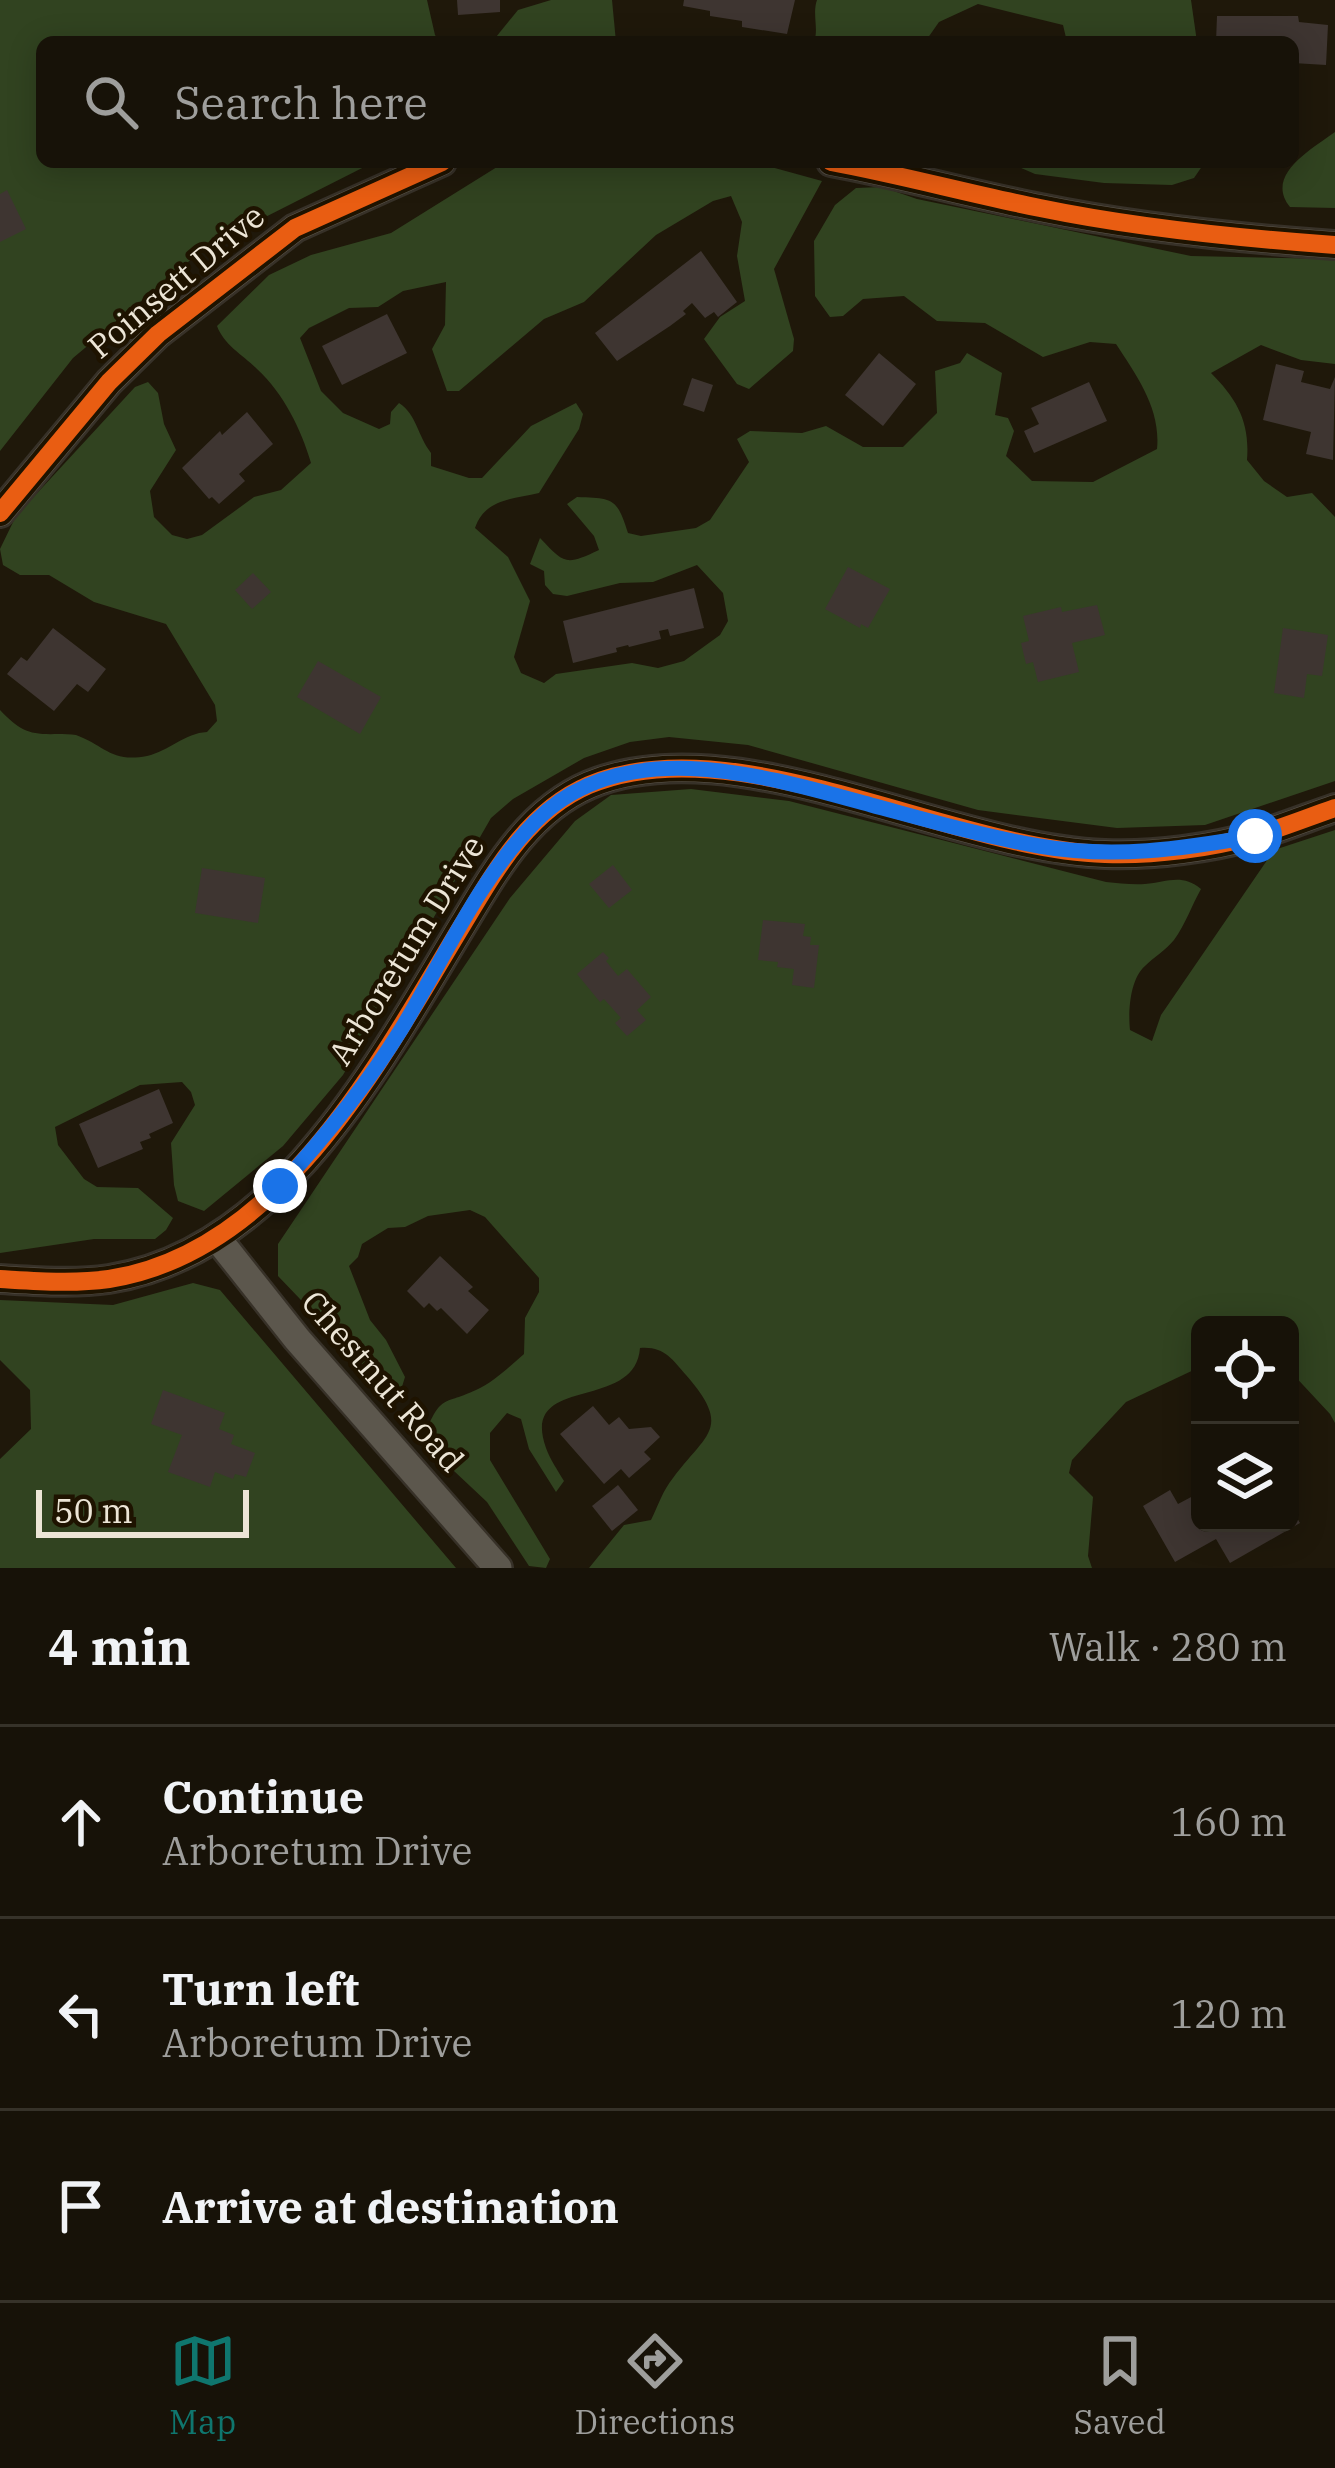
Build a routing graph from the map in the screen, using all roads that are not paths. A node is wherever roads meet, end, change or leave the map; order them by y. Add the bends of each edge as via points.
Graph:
1 (429, 168) edge
2 (864, 168) edge
3 (1335, 245) edge
4 (0, 513) edge
5 (1335, 808) edge
6 (217, 1238) junction
7 (0, 1279) edge
8 (498, 1568) edge

1 - 4 street, Poinsett Drive via 295,228 158,334
2 - 3 street via 1041,208
5 - 6 street, Arboretum Drive via 1255,836 1105,854 1040,846 722,770 670,768 590,784 517,842 348,1108 280,1186
6 - 7 street, Arboretum Drive via 110,1279
6 - 8 street, Chestnut Road

